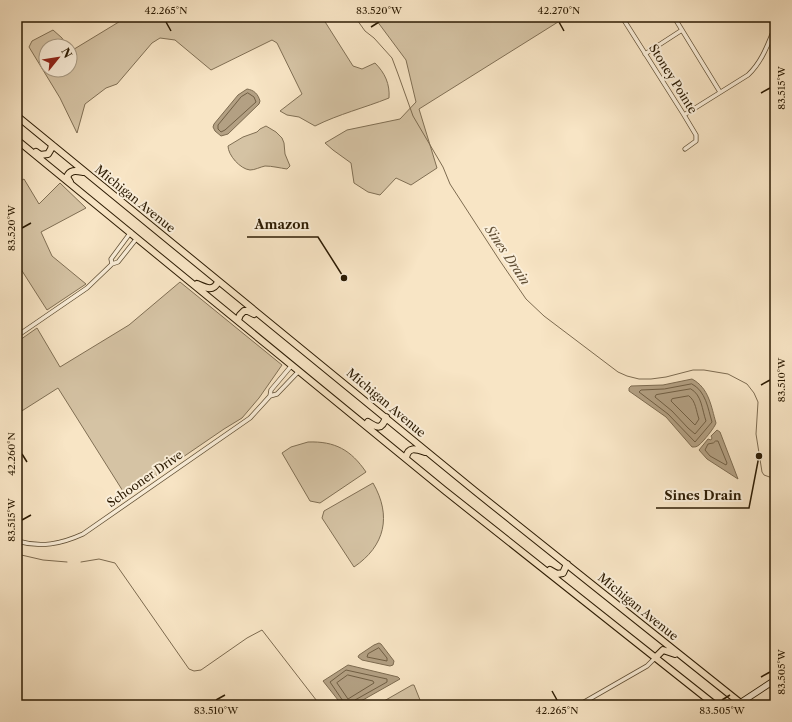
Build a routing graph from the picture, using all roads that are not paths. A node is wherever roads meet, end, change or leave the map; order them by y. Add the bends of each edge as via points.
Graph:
1 (622, 17) edge
2 (674, 17) edge
3 (775, 27) edge
4 (682, 30) junction
5 (646, 54) junction
6 (720, 92) junction
7 (684, 115) junction
8 (17, 116) edge
9 (17, 140) edge
10 (52, 145) junction
11 (24, 146) junction
12 (685, 149) dead end
13 (86, 172) junction
14 (70, 182) junction
15 (130, 232) junction
16 (137, 238) junction
17 (112, 264) junction
18 (187, 279) junction
19 (218, 282) junction
20 (261, 317) junction
21 (238, 320) junction
22 (17, 336) edge
23 (292, 365) junction
24 (299, 370) junction
25 (270, 396) junction
26 (348, 410) junction
27 (386, 418) junction
28 (428, 453) junction
29 (406, 458) junction
30 (17, 541) edge
31 (538, 564) junction
32 (567, 564) junction
33 (655, 658) junction
34 (684, 658) junction
35 (775, 680) edge
36 (740, 704) edge
37 (580, 705) edge
38 (715, 705) edge

1 - 5 street, Stoney Pointe
2 - 4 street
3 - 6 street via 754,69
4 - 5 street
4 - 6 street
5 - 7 street, Stoney Pointe
6 - 7 street
7 - 12 street, Stoney Pointe via 696,136 696,141
8 - 10 main road, Michigan Avenue
9 - 11 main road
10 - 11 main road via 50,152 44,155
10 - 13 main road, Michigan Avenue
11 - 14 main road
13 - 14 main road via 70,172 67,177
13 - 19 main road, Michigan Avenue
14 - 15 main road
15 - 16 main road
15 - 17 street via 111,258
16 - 17 street via 118,262
16 - 18 main road
17 - 22 street via 87,288
18 - 19 main road via 209,289
18 - 21 main road
19 - 20 main road, Michigan Avenue
20 - 21 main road via 244,311
20 - 27 main road, Michigan Avenue
21 - 23 main road
23 - 24 main road
23 - 25 street, Schooner Drive via 271,390
24 - 25 street, Schooner Drive via 277,394
24 - 26 main road
25 - 30 street, Schooner Drive via 250,418 83,534 62,543 32,544
26 - 27 main road via 376,427 382,426
26 - 29 main road
27 - 28 main road, Michigan Avenue
28 - 29 main road via 412,449 407,452
28 - 32 main road, Michigan Avenue
29 - 31 main road
31 - 32 main road via 557,574 563,573
31 - 33 main road
32 - 34 main road, Michigan Avenue
33 - 34 main road via 666,650
33 - 37 street via 647,666
33 - 38 main road
34 - 36 main road, Michigan Avenue
35 - 36 main road

